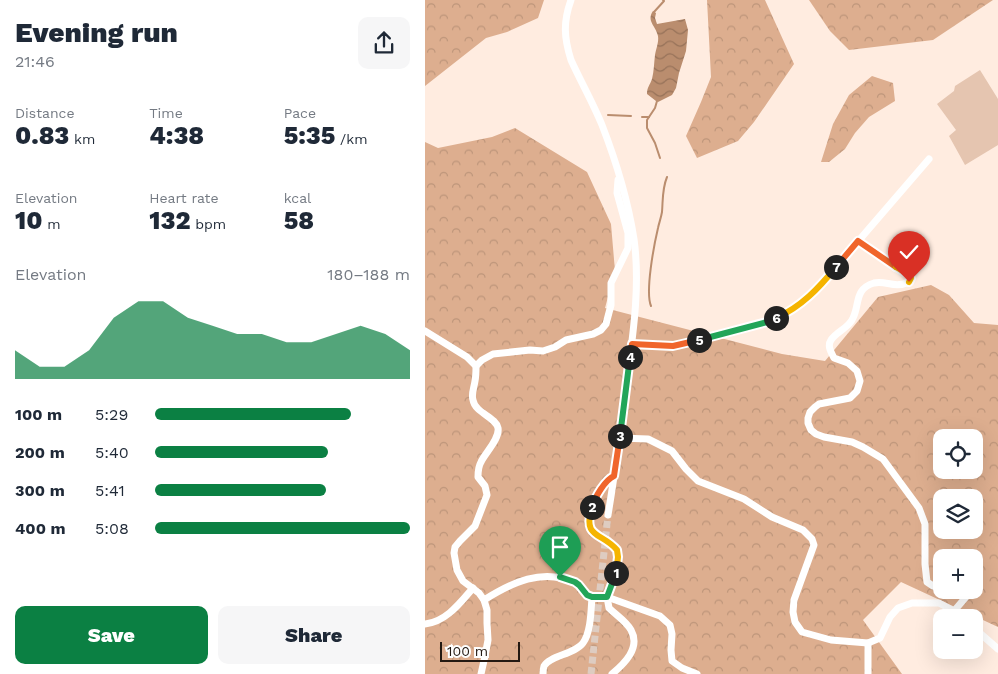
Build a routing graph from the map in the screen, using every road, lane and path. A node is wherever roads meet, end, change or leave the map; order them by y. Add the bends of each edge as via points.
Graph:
1 (571, 0) edge
2 (929, 159) dead end
3 (619, 173) junction
4 (858, 241) junction
5 (425, 331) edge
6 (632, 344) junction
7 (476, 366) junction
8 (620, 438) junction
9 (614, 476) junction
10 (608, 515) tunnel mouth
11 (933, 586) edge
12 (473, 588) junction
13 (592, 597) junction
14 (607, 597) junction
15 (964, 599) edge
16 (484, 600) junction
17 (950, 609) edge
18 (956, 609) edge
19 (425, 624) edge
20 (983, 636) edge
21 (868, 643) junction
22 (998, 649) edge
23 (481, 674) edge
24 (543, 674) edge
25 (612, 674) edge
26 (697, 674) edge
27 (868, 674) edge

1 - 3 street via 565,23 571,60 602,124
2 - 4 street
3 - 6 street via 635,251
3 - 7 street via 617,193 628,233 627,248 611,283 607,324 593,334 566,340 543,351 493,354
4 - 6 street via 817,290 794,309 767,322 673,346
4 - 11 street via 911,278 902,285 876,283 867,286 860,294 853,318 831,340 829,347 834,358 857,370 860,381 857,391 850,398 819,404 810,412 808,423 817,434 852,442 883,459 919,508 925,524 927,582
5 - 7 street
6 - 8 street
7 - 12 street via 473,402 498,429 477,470 477,477 485,486 487,495 475,526 459,541 454,553 457,570 463,581
8 - 9 street
8 - 21 street via 648,439 660,444 672,451 698,481 744,499 772,517 803,530 813,545 794,600 795,622 803,632 831,640
9 - 10 street
9 - 14 street via 608,479 593,502 589,523 591,531 617,550 617,572
12 - 16 street
12 - 19 street via 445,617
13 - 14 street
13 - 16 street via 575,582 545,576 519,582
13 - 24 street via 584,641 579,648 549,661
14 - 25 street via 609,608 632,631 634,642 625,663
14 - 26 street via 660,616 670,625 672,661
15 - 18 street
16 - 23 street via 488,640
17 - 21 street via 939,603 898,608 880,638
20 - 22 street
21 - 27 street

